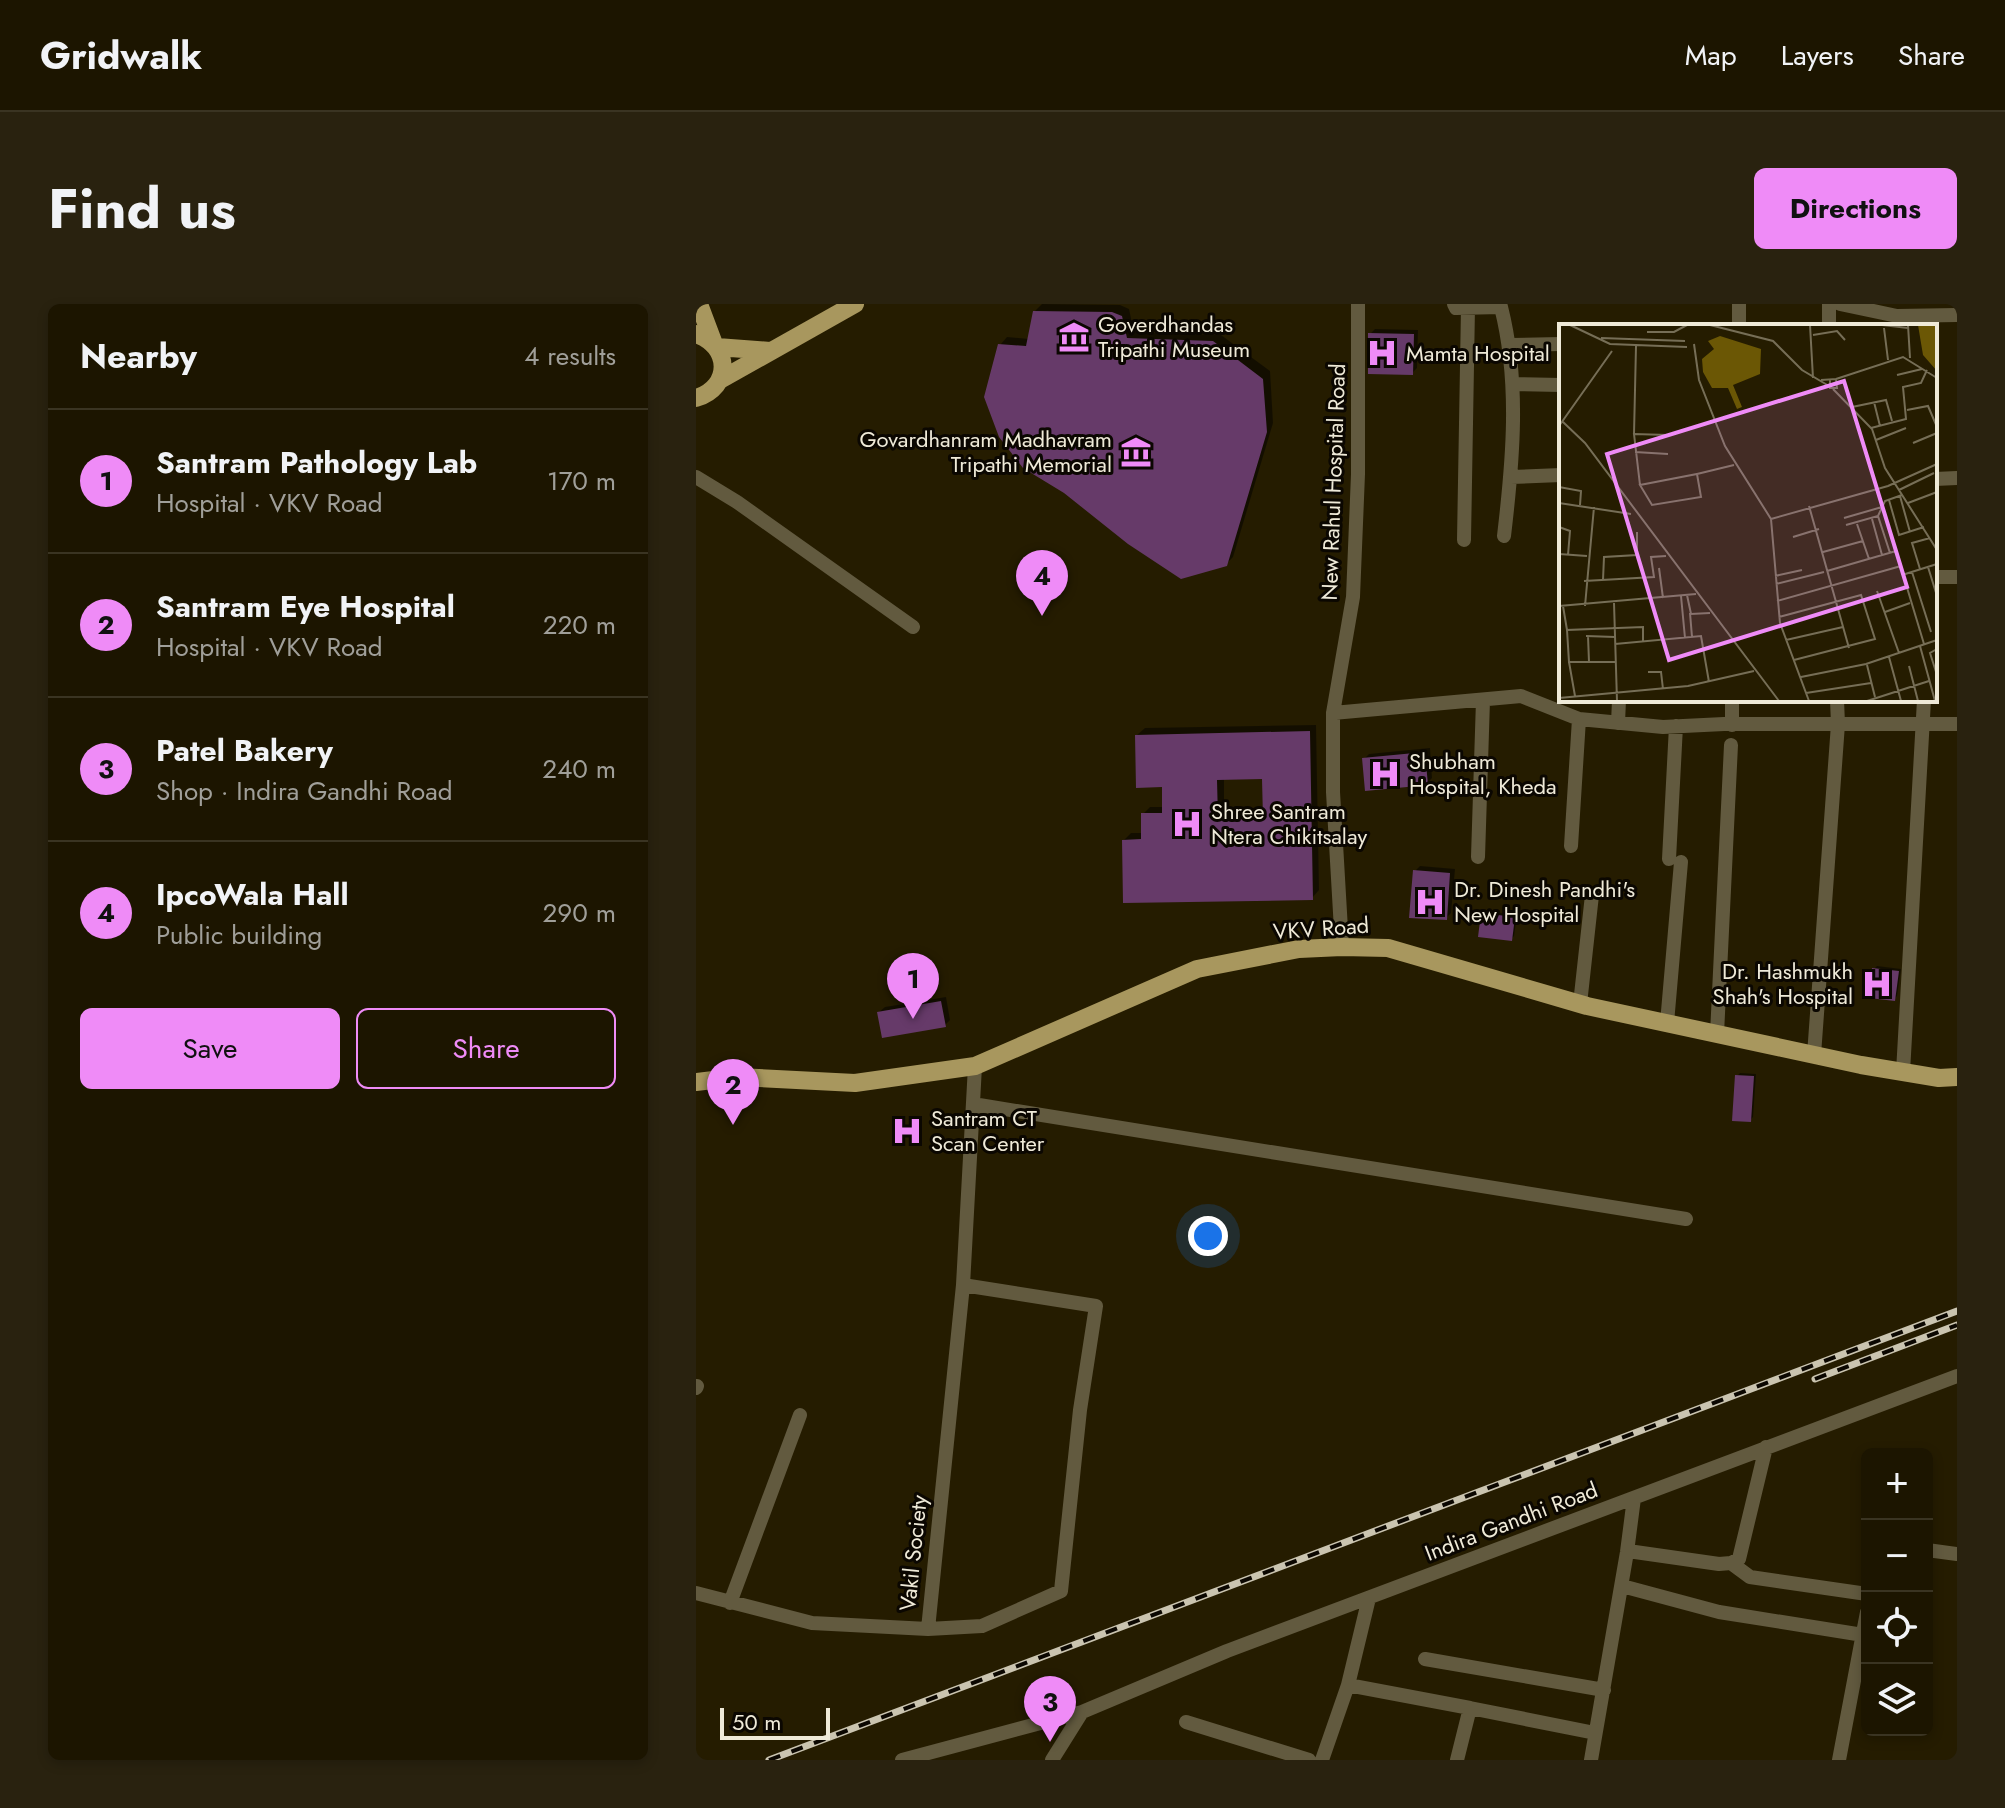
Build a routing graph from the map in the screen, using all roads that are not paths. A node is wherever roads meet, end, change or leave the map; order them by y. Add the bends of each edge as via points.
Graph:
1 (699, 304) edge
2 (854, 304) edge
3 (1358, 304) edge
4 (1840, 304) edge
5 (1461, 306) edge
6 (1881, 308) edge
7 (1957, 315) edge
8 (696, 334) edge
9 (1559, 344) edge
10 (1511, 345) junction
11 (715, 346) junction
12 (770, 351) junction
13 (720, 380) junction
14 (1513, 384) junction
15 (1559, 385) edge
16 (696, 398) edge
17 (1559, 475) edge
18 (696, 477) edge
19 (1511, 477) junction
20 (1957, 478) edge
21 (1937, 479) edge
22 (1504, 536) dead end
23 (1464, 540) dead end
24 (913, 627) dead end
25 (1483, 700) junction
26 (1619, 702) edge
27 (1732, 702) edge
28 (1837, 702) edge
29 (1924, 702) edge
30 (1333, 713) junction
31 (1579, 719) junction
32 (1924, 722) junction
33 (1618, 723) junction
34 (1838, 724) junction
35 (1957, 724) edge
36 (1732, 725) junction
37 (1676, 726) junction
38 (1731, 745) dead end
39 (1571, 846) dead end
40 (1478, 857) dead end
41 (1592, 895) dead end
42 (1342, 947) junction
43 (1580, 1004) junction
44 (1667, 1023) junction
45 (1717, 1034) junction
46 (1814, 1055) junction
47 (975, 1066) junction
48 (1903, 1072) junction
49 (1957, 1077) edge
50 (696, 1082) edge
51 (973, 1104) junction
52 (1686, 1219) dead end
53 (963, 1285) junction
54 (1957, 1376) edge
55 (800, 1415) dead end
56 (1766, 1447) junction
57 (1634, 1498) junction
58 (1628, 1551) junction
59 (1933, 1551) edge
60 (1957, 1554) edge
61 (1731, 1563) junction
62 (1622, 1586) junction
63 (696, 1593) edge
64 (1861, 1593) edge
65 (1369, 1598) junction
66 (730, 1603) junction
67 (928, 1629) junction
68 (1861, 1635) edge
69 (1861, 1645) edge
70 (1425, 1659) dead end
71 (1348, 1685) junction
72 (1604, 1690) junction
73 (1470, 1708) junction
74 (1082, 1712) junction
75 (1186, 1722) dead end
76 (1595, 1733) junction
77 (902, 1760) edge
78 (1052, 1760) edge
79 (1309, 1760) edge
80 (1322, 1760) edge
81 (1457, 1760) edge
82 (1591, 1760) edge
83 (1839, 1760) edge

1 - 11 main road
2 - 12 main road
3 - 30 street, New Rahul Hospital Road via 1353,597
4 - 6 street
5 - 10 street via 1501,307
5 - 23 street
6 - 7 street via 1897,316
8 - 11 main road
9 - 10 street
10 - 14 street
11 - 12 main road
11 - 13 main road via 723,361
12 - 13 main road
13 - 16 main road
14 - 15 street
14 - 19 street
17 - 19 street
18 - 24 street
19 - 22 street
20 - 21 street
25 - 30 street
25 - 31 street via 1521,696
25 - 40 street
26 - 33 street
27 - 36 street
28 - 34 street
29 - 32 street
30 - 42 street, New Rahul Hospital Road
31 - 33 street
31 - 39 street
32 - 34 street
32 - 35 street
32 - 48 street
33 - 37 street
34 - 36 street
34 - 46 street
36 - 37 street
37 - 44 street
38 - 45 street
41 - 43 street
42 - 43 main road, VKV Road via 1388,948
42 - 47 main road, VKV Road via 1299,949 1197,969
43 - 44 main road, VKV Road
44 - 45 main road, VKV Road
45 - 46 main road, VKV Road
46 - 48 main road, VKV Road
47 - 50 main road, VKV Road via 855,1083 738,1077
47 - 51 street
48 - 49 main road, VKV Road
51 - 52 street
51 - 53 street
53 - 67 street, Vakil Society
53 - 67 street, Vakil Society via 1096,1306 1061,1591 982,1626
54 - 56 street, Indira Gandhi Road
55 - 66 street
56 - 57 street, Indira Gandhi Road
56 - 61 street via 1739,1559
57 - 58 street
57 - 65 street, Indira Gandhi Road
58 - 61 street
58 - 62 street
59 - 60 street
61 - 64 street via 1750,1577
62 - 68 street via 1719,1612
62 - 72 street
63 - 66 street
65 - 71 street
65 - 74 street, Indira Gandhi Road
66 - 67 street via 812,1623
69 - 83 street
70 - 72 street
71 - 73 street
71 - 80 street
72 - 76 street
73 - 76 street
73 - 81 street
74 - 77 street, Indira Gandhi Road
74 - 78 street
75 - 79 street
76 - 82 street

